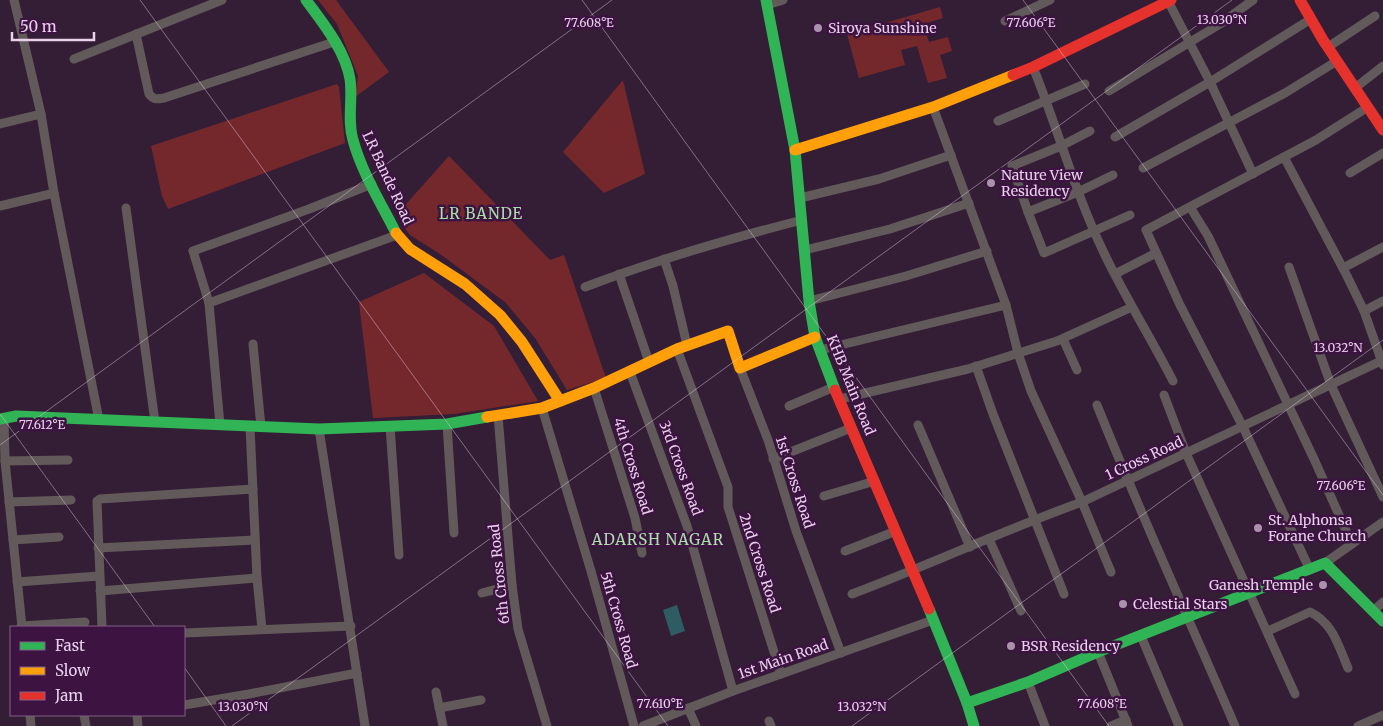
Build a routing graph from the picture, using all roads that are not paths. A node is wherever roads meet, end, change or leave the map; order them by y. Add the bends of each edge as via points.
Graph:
1 (14, 0) edge
2 (222, 0) edge
3 (306, 0) edge
4 (783, 0) edge
5 (1050, 0) edge
6 (1253, 0) edge
7 (1169, 1) edge
8 (766, 2) edge
9 (1305, 2) edge
10 (1375, 16) dead end
11 (1311, 19) junction
12 (1006, 21) dead end
13 (136, 34) junction
14 (334, 42) junction
15 (1189, 43) junction
16 (1328, 47) junction
17 (74, 59) dead end
18 (1337, 61) junction
19 (1383, 66) edge
20 (1033, 67) junction
21 (1210, 82) junction
22 (1085, 84) dead end
23 (1355, 88) junction
24 (1109, 91) dead end
25 (1047, 100) junction
26 (933, 106) junction
27 (1368, 107) junction
28 (41, 114) junction
29 (998, 121) dead end
30 (0, 124) edge
31 (1228, 124) junction
32 (1382, 127) edge
33 (1090, 131) dead end
34 (1115, 137) dead end
35 (1061, 146) junction
36 (796, 150) junction
37 (1383, 153) edge
38 (951, 155) junction
39 (1284, 157) junction
40 (1143, 168) dead end
41 (1350, 173) dead end
42 (1113, 174) dead end
43 (1252, 174) junction
44 (372, 184) junction
45 (1078, 192) junction
46 (54, 193) junction
47 (800, 198) junction
48 (968, 203) junction
49 (0, 206) edge
50 (1190, 207) junction
51 (126, 208) dead end
52 (1028, 212) junction
53 (1130, 215) dead end
54 (802, 220) junction
55 (1094, 230) junction
56 (398, 235) junction
57 (1383, 247) edge
58 (805, 250) junction
59 (987, 251) junction
60 (1156, 253) junction
61 (664, 259) junction
62 (1289, 267) dead end
63 (1343, 268) junction
64 (618, 274) junction
65 (1115, 274) junction
66 (585, 287) dead end
67 (809, 301) junction
68 (1383, 301) edge
69 (209, 303) junction
70 (1006, 306) junction
71 (1132, 307) junction
72 (1364, 311) junction
73 (815, 336) junction
74 (1062, 338) junction
75 (253, 344) dead end
76 (682, 347) junction
77 (820, 350) junction
78 (1018, 353) junction
79 (649, 362) junction
80 (1382, 362) edge
81 (976, 366) junction
82 (740, 368) junction
83 (1076, 370) dead end
84 (630, 372) junction
85 (1173, 381) dead end
86 (1331, 385) junction
87 (834, 387) junction
88 (594, 388) junction
89 (1164, 396) dead end
90 (840, 399) junction
91 (560, 401) junction
92 (1097, 405) dead end
93 (1288, 405) junction
94 (789, 406) dead end
95 (542, 408) junction
96 (498, 415) junction
97 (2, 419) edge
98 (99, 420) junction
99 (155, 422) junction
100 (447, 424) junction
101 (220, 425) junction
102 (918, 425) dead end
103 (390, 426) junction
104 (1244, 426) junction
105 (256, 427) junction
106 (851, 428) junction
107 (319, 429) junction
108 (1186, 453) junction
109 (773, 458) junction
110 (68, 460) dead end
111 (5, 461) junction
112 (875, 481) junction
113 (1127, 481) junction
114 (253, 489) junction
115 (824, 496) dead end
116 (1383, 497) edge
117 (72, 500) dead end
118 (9, 502) junction
119 (1082, 502) junction
120 (1034, 519) junction
121 (1383, 522) edge
122 (896, 531) junction
123 (454, 534) dead end
124 (59, 537) dead end
125 (989, 539) junction
126 (13, 540) junction
127 (255, 540) junction
128 (1352, 544) junction
129 (970, 547) junction
130 (98, 548) junction
131 (845, 551) dead end
132 (642, 553) dead end
133 (399, 555) dead end
134 (1325, 564) junction
135 (1310, 570) junction
136 (914, 571) junction
137 (1111, 572) dead end
138 (99, 576) junction
139 (257, 578) junction
140 (17, 582) junction
141 (512, 585) junction
142 (100, 591) junction
143 (482, 593) dead end
144 (1250, 593) junction
145 (852, 594) dead end
146 (1064, 594) dead end
147 (1383, 602) edge
148 (1373, 610) junction
149 (1021, 611) dead end
150 (1189, 617) junction
151 (933, 620) junction
152 (1383, 621) edge
153 (85, 622) dead end
154 (22, 626) edge
155 (35, 626) edge
156 (102, 626) edge
157 (351, 626) junction
158 (262, 629) junction
159 (1268, 631) junction
160 (185, 633) edge
161 (1141, 636) junction
162 (1098, 652) junction
163 (841, 653) junction
164 (1348, 668) dead end
165 (357, 673) junction
166 (781, 674) junction
167 (1028, 682) junction
168 (733, 691) junction
169 (436, 692) dead end
170 (1295, 694) dead end
171 (480, 700) dead end
172 (967, 703) junction
173 (185, 705) edge
174 (439, 708) junction
175 (688, 708) junction
176 (1383, 715) edge
177 (1127, 723) edge
178 (365, 726) edge
179 (443, 726) edge
180 (547, 726) edge
181 (634, 726) edge
182 (643, 726) edge
183 (696, 726) edge
184 (974, 726) edge
185 (1045, 726) edge
186 (1111, 726) edge
187 (1179, 726) edge
188 (1234, 726) edge
189 (1358, 726) edge

1 - 28 street
2 - 13 street
3 - 14 street, LR Bande Road
4 - 8 street
5 - 12 street
6 - 15 street
7 - 15 street
7 - 20 street
8 - 36 street, KHB Main Road
9 - 11 street
10 - 16 street
11 - 16 street
11 - 21 street
13 - 14 street via 149,94 156,99
13 - 17 street
14 - 44 street, LR Bande Road via 350,78 350,132
15 - 21 street
15 - 24 street
16 - 18 street
18 - 23 street
18 - 31 street
19 - 23 street
20 - 25 street
20 - 26 street
21 - 31 street
21 - 34 street
22 - 25 street
23 - 27 street
25 - 29 street
25 - 35 street
26 - 36 street
26 - 38 street
27 - 32 street
27 - 39 street
28 - 30 street
28 - 46 street
31 - 40 street
31 - 43 street
33 - 35 street
35 - 45 street
35 - 52 street via 1012,166
36 - 47 street, KHB Main Road
37 - 41 street
38 - 47 street via 879,179
38 - 48 street
39 - 43 street
39 - 63 street
42 - 45 street
43 - 50 street
44 - 56 street, LR Bande Road
44 - 69 street via 193,251
45 - 52 street
45 - 55 street
46 - 49 street
46 - 98 street
47 - 54 street, KHB Main Road
48 - 58 street via 890,229
48 - 59 street
50 - 60 street via 1146,230
50 - 93 street via 1208,236
51 - 99 street
52 - 55 street via 1044,253
53 - 55 street
54 - 58 street, KHB Main Road
54 - 61 street
55 - 65 street
56 - 69 street
56 - 91 street, LR Bande Road via 408,247 475,291 506,319
57 - 63 street
58 - 67 street, KHB Main Road
59 - 67 street
59 - 70 street
60 - 65 street
60 - 104 street
61 - 64 street
61 - 76 street, 2nd Cross Road via 673,286
62 - 86 street
63 - 72 street
64 - 66 street
64 - 79 street
65 - 71 street
67 - 73 street, KHB Main Road
68 - 72 street
69 - 101 street
70 - 77 street
70 - 78 street
71 - 74 street
71 - 85 street
72 - 80 street
73 - 77 street, KHB Main Road
73 - 82 street
74 - 78 street
74 - 83 street
75 - 105 street
76 - 79 street
76 - 82 street via 728,331
76 - 166 street, 2nd Cross Road via 728,487 728,507
77 - 87 street, KHB Main Road
78 - 81 street
78 - 119 street via 1031,391
79 - 84 street
80 - 86 street, 1 Cross Road
81 - 90 street
81 - 120 street
82 - 109 street, 1st Cross Road
84 - 88 street
84 - 168 street, 3rd Cross Road via 687,526
86 - 93 street, 1 Cross Road
86 - 116 street
87 - 90 street, KHB Main Road
87 - 94 street
88 - 91 street
88 - 132 street, 4th Cross Road via 635,518
89 - 108 street
90 - 106 street, KHB Main Road
91 - 95 street
92 - 113 street
93 - 104 street, 1 Cross Road
93 - 128 street
95 - 96 street
95 - 181 street, 5th Cross Road
96 - 100 street
96 - 141 street, 6th Cross Road
97 - 98 street via 16,416
97 - 111 street
98 - 99 street
99 - 101 street
100 - 103 street
100 - 123 street
101 - 105 street
102 - 129 street
103 - 107 street
103 - 133 street
104 - 108 street, 1 Cross Road
104 - 135 street
105 - 107 street
105 - 114 street
106 - 109 street
106 - 112 street, KHB Main Road
107 - 157 street
108 - 113 street, 1 Cross Road
108 - 144 street
109 - 163 street, 1st Cross Road
110 - 111 street
111 - 118 street
112 - 115 street
112 - 122 street, KHB Main Road
113 - 119 street, 1 Cross Road
113 - 150 street
114 - 127 street
114 - 130 street via 100,499 96,503
117 - 118 street
118 - 126 street
119 - 120 street, 1 Cross Road
119 - 137 street
120 - 125 street, 1 Cross Road
120 - 146 street
121 - 128 street
122 - 131 street
122 - 136 street, KHB Main Road
124 - 126 street
125 - 129 street, 1 Cross Road
125 - 149 street
126 - 140 street
127 - 130 street
127 - 139 street
128 - 134 street
129 - 136 street, 1 Cross Road
130 - 138 street
134 - 135 street
134 - 148 street
135 - 144 street
136 - 145 street, 1 Cross Road
136 - 151 street, KHB Main Road
138 - 140 street
138 - 142 street
139 - 142 street
139 - 158 street
140 - 154 street
141 - 143 street
141 - 180 street, 6th Cross Road via 518,629
142 - 156 street
144 - 150 street
144 - 159 street
147 - 148 street
148 - 152 street
150 - 161 street
150 - 188 street
151 - 163 street, 1st Main Road
151 - 172 street, KHB Main Road
153 - 155 street
157 - 158 street
157 - 165 street
158 - 160 street
159 - 164 street via 1310,612 1332,630
159 - 170 street
161 - 162 street
161 - 187 street
162 - 167 street
162 - 177 street
163 - 166 street, 1st Main Road
165 - 173 street
165 - 178 street
166 - 168 street, 1st Main Road
167 - 172 street
167 - 185 street
168 - 175 street, 1st Main Road
169 - 174 street
171 - 174 street
172 - 184 street, KHB Main Road
174 - 179 street
175 - 182 street, 1st Main Road
175 - 183 street
176 - 189 street
177 - 186 street

